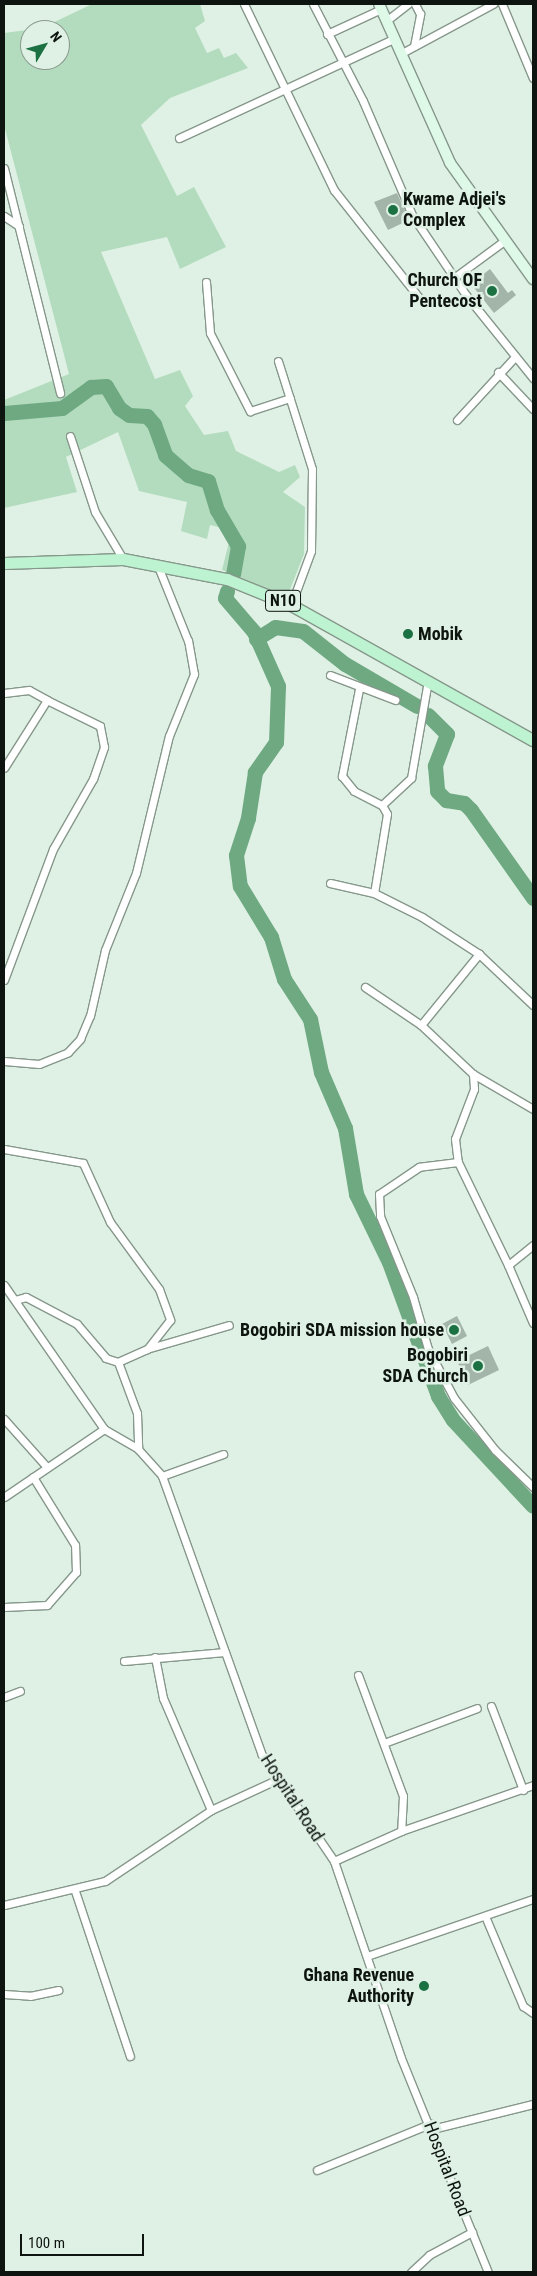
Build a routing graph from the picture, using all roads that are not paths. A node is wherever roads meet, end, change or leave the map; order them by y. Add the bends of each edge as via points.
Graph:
1 (244, 4) edge
2 (408, 4) edge
3 (415, 4) edge
4 (493, 4) edge
5 (502, 4) edge
6 (316, 5) edge
7 (380, 6) edge
8 (386, 21) junction
9 (327, 34) junction
10 (393, 39) junction
11 (414, 46) junction
12 (400, 54) junction
13 (339, 61) junction
14 (533, 78) edge
15 (285, 87) junction
16 (179, 138) dead end
17 (4, 168) edge
18 (4, 208) edge
19 (4, 214) edge
20 (19, 226) junction
21 (504, 241) junction
22 (532, 272) edge
23 (455, 277) junction
24 (206, 282) dead end
25 (421, 300) dead end
26 (515, 357) junction
27 (278, 361) dead end
28 (498, 372) junction
29 (533, 378) edge
30 (60, 393) dead end
31 (290, 398) junction
32 (533, 409) edge
33 (457, 420) dead end
34 (70, 436) dead end
35 (123, 559) junction
36 (4, 563) edge
37 (157, 564) junction
38 (291, 605) junction
39 (330, 675) dead end
40 (428, 681) junction
41 (358, 689) junction
42 (4, 693) edge
43 (48, 700) junction
44 (395, 700) dead end
45 (533, 740) edge
46 (4, 768) edge
47 (382, 805) junction
48 (330, 883) dead end
49 (374, 893) junction
50 (479, 954) junction
51 (4, 980) edge
52 (365, 987) dead end
53 (533, 1005) edge
54 (421, 1024) junction
55 (4, 1061) edge
56 (473, 1074) junction
57 (533, 1109) edge
58 (4, 1149) edge
59 (458, 1162) junction
60 (533, 1245) edge
61 (508, 1265) junction
62 (4, 1285) edge
63 (16, 1300) junction
64 (533, 1322) edge
65 (229, 1324) dead end
66 (147, 1349) junction
67 (118, 1362) junction
68 (4, 1419) edge
69 (104, 1429) junction
70 (138, 1449) junction
71 (223, 1454) dead end
72 (46, 1466) junction
73 (162, 1476) junction
74 (33, 1477) junction
75 (533, 1487) edge
76 (4, 1497) edge
77 (4, 1607) edge
78 (225, 1652) junction
79 (154, 1657) junction
80 (124, 1661) dead end
81 (358, 1675) dead end
82 (20, 1691) dead end
83 (4, 1697) edge
84 (492, 1706) dead end
85 (477, 1708) dead end
86 (384, 1743) junction
87 (276, 1780) junction
88 (533, 1785) edge
89 (523, 1790) junction
90 (211, 1810) junction
91 (401, 1831) junction
92 (334, 1861) junction
93 (75, 1891) junction
94 (533, 1899) edge
95 (4, 1905) edge
96 (485, 1916) junction
97 (367, 1956) junction
98 (58, 1990) dead end
99 (4, 1994) edge
100 (533, 2013) edge
101 (130, 2056) dead end
102 (533, 2104) edge
103 (431, 2127) junction
104 (317, 2170) dead end
105 (472, 2232) junction
106 (411, 2272) edge
107 (488, 2272) edge

1 - 15 street
2 - 8 street
3 - 11 street via 420,14
4 - 11 street
5 - 14 street
6 - 9 street
7 - 8 street
7 - 9 street
8 - 10 street
9 - 13 street
10 - 12 street
10 - 13 street
11 - 12 street
12 - 21 street via 450,163
13 - 15 street
13 - 23 street via 363,101 412,215
15 - 16 street
15 - 25 street via 334,190
17 - 20 street
18 - 19 street
19 - 20 street
20 - 30 street
21 - 22 street
21 - 23 street
23 - 26 street
24 - 31 street via 210,333 250,411
26 - 28 street
26 - 29 street
27 - 31 street
28 - 32 street
28 - 33 street
31 - 38 street via 312,469 313,510 311,551
34 - 35 street via 95,512
35 - 36 main road, N10
35 - 37 main road, N10
37 - 38 main road, N10 via 222,578
37 - 55 street via 188,641 194,674 169,736 136,873 105,950 90,1016 80,1039 68,1052 39,1064
38 - 40 main road, N10
39 - 41 street
40 - 45 main road, N10
40 - 47 street via 411,778
41 - 44 street
41 - 47 street via 342,776 354,791
42 - 43 street via 29,690
43 - 46 street
43 - 51 street via 100,726 104,747 93,779 53,849
47 - 49 street via 386,827
48 - 49 street
49 - 50 street via 422,916
50 - 53 street
50 - 54 street
52 - 54 street
54 - 56 street
56 - 57 street
56 - 59 street via 474,1089 455,1139
58 - 66 street via 83,1163 101,1206 148,1272 168,1310 165,1332
59 - 61 street
59 - 75 street via 419,1167 382,1191 377,1201 380,1216 413,1297 428,1349 454,1398 495,1450
60 - 61 street
61 - 64 street
62 - 63 street
63 - 67 street via 26,1297 77,1324 106,1358
63 - 69 street
65 - 66 street
66 - 67 street
67 - 70 street via 137,1413
68 - 72 street
69 - 70 street, Hospital Road
69 - 72 street
70 - 73 street, Hospital Road
71 - 73 street
72 - 74 street
73 - 78 street, Hospital Road
74 - 76 street
74 - 77 street via 75,1544 76,1572 47,1604
78 - 79 street
78 - 87 street, Hospital Road via 262,1755
79 - 80 street
79 - 90 street via 162,1698
81 - 86 street
82 - 83 street
84 - 89 street
85 - 86 street
86 - 91 street via 402,1796
87 - 90 street
87 - 92 street, Hospital Road
88 - 89 street
89 - 91 street
90 - 93 street via 105,1881
91 - 92 street
92 - 97 street, Hospital Road
93 - 95 street
93 - 101 street
94 - 96 street
96 - 97 street
96 - 100 street via 523,2006
97 - 103 street, Hospital Road via 402,2058
98 - 99 street via 30,1996
102 - 103 street
103 - 104 street
103 - 105 street, Hospital Road
105 - 106 street via 429,2255
105 - 107 street, Hospital Road

